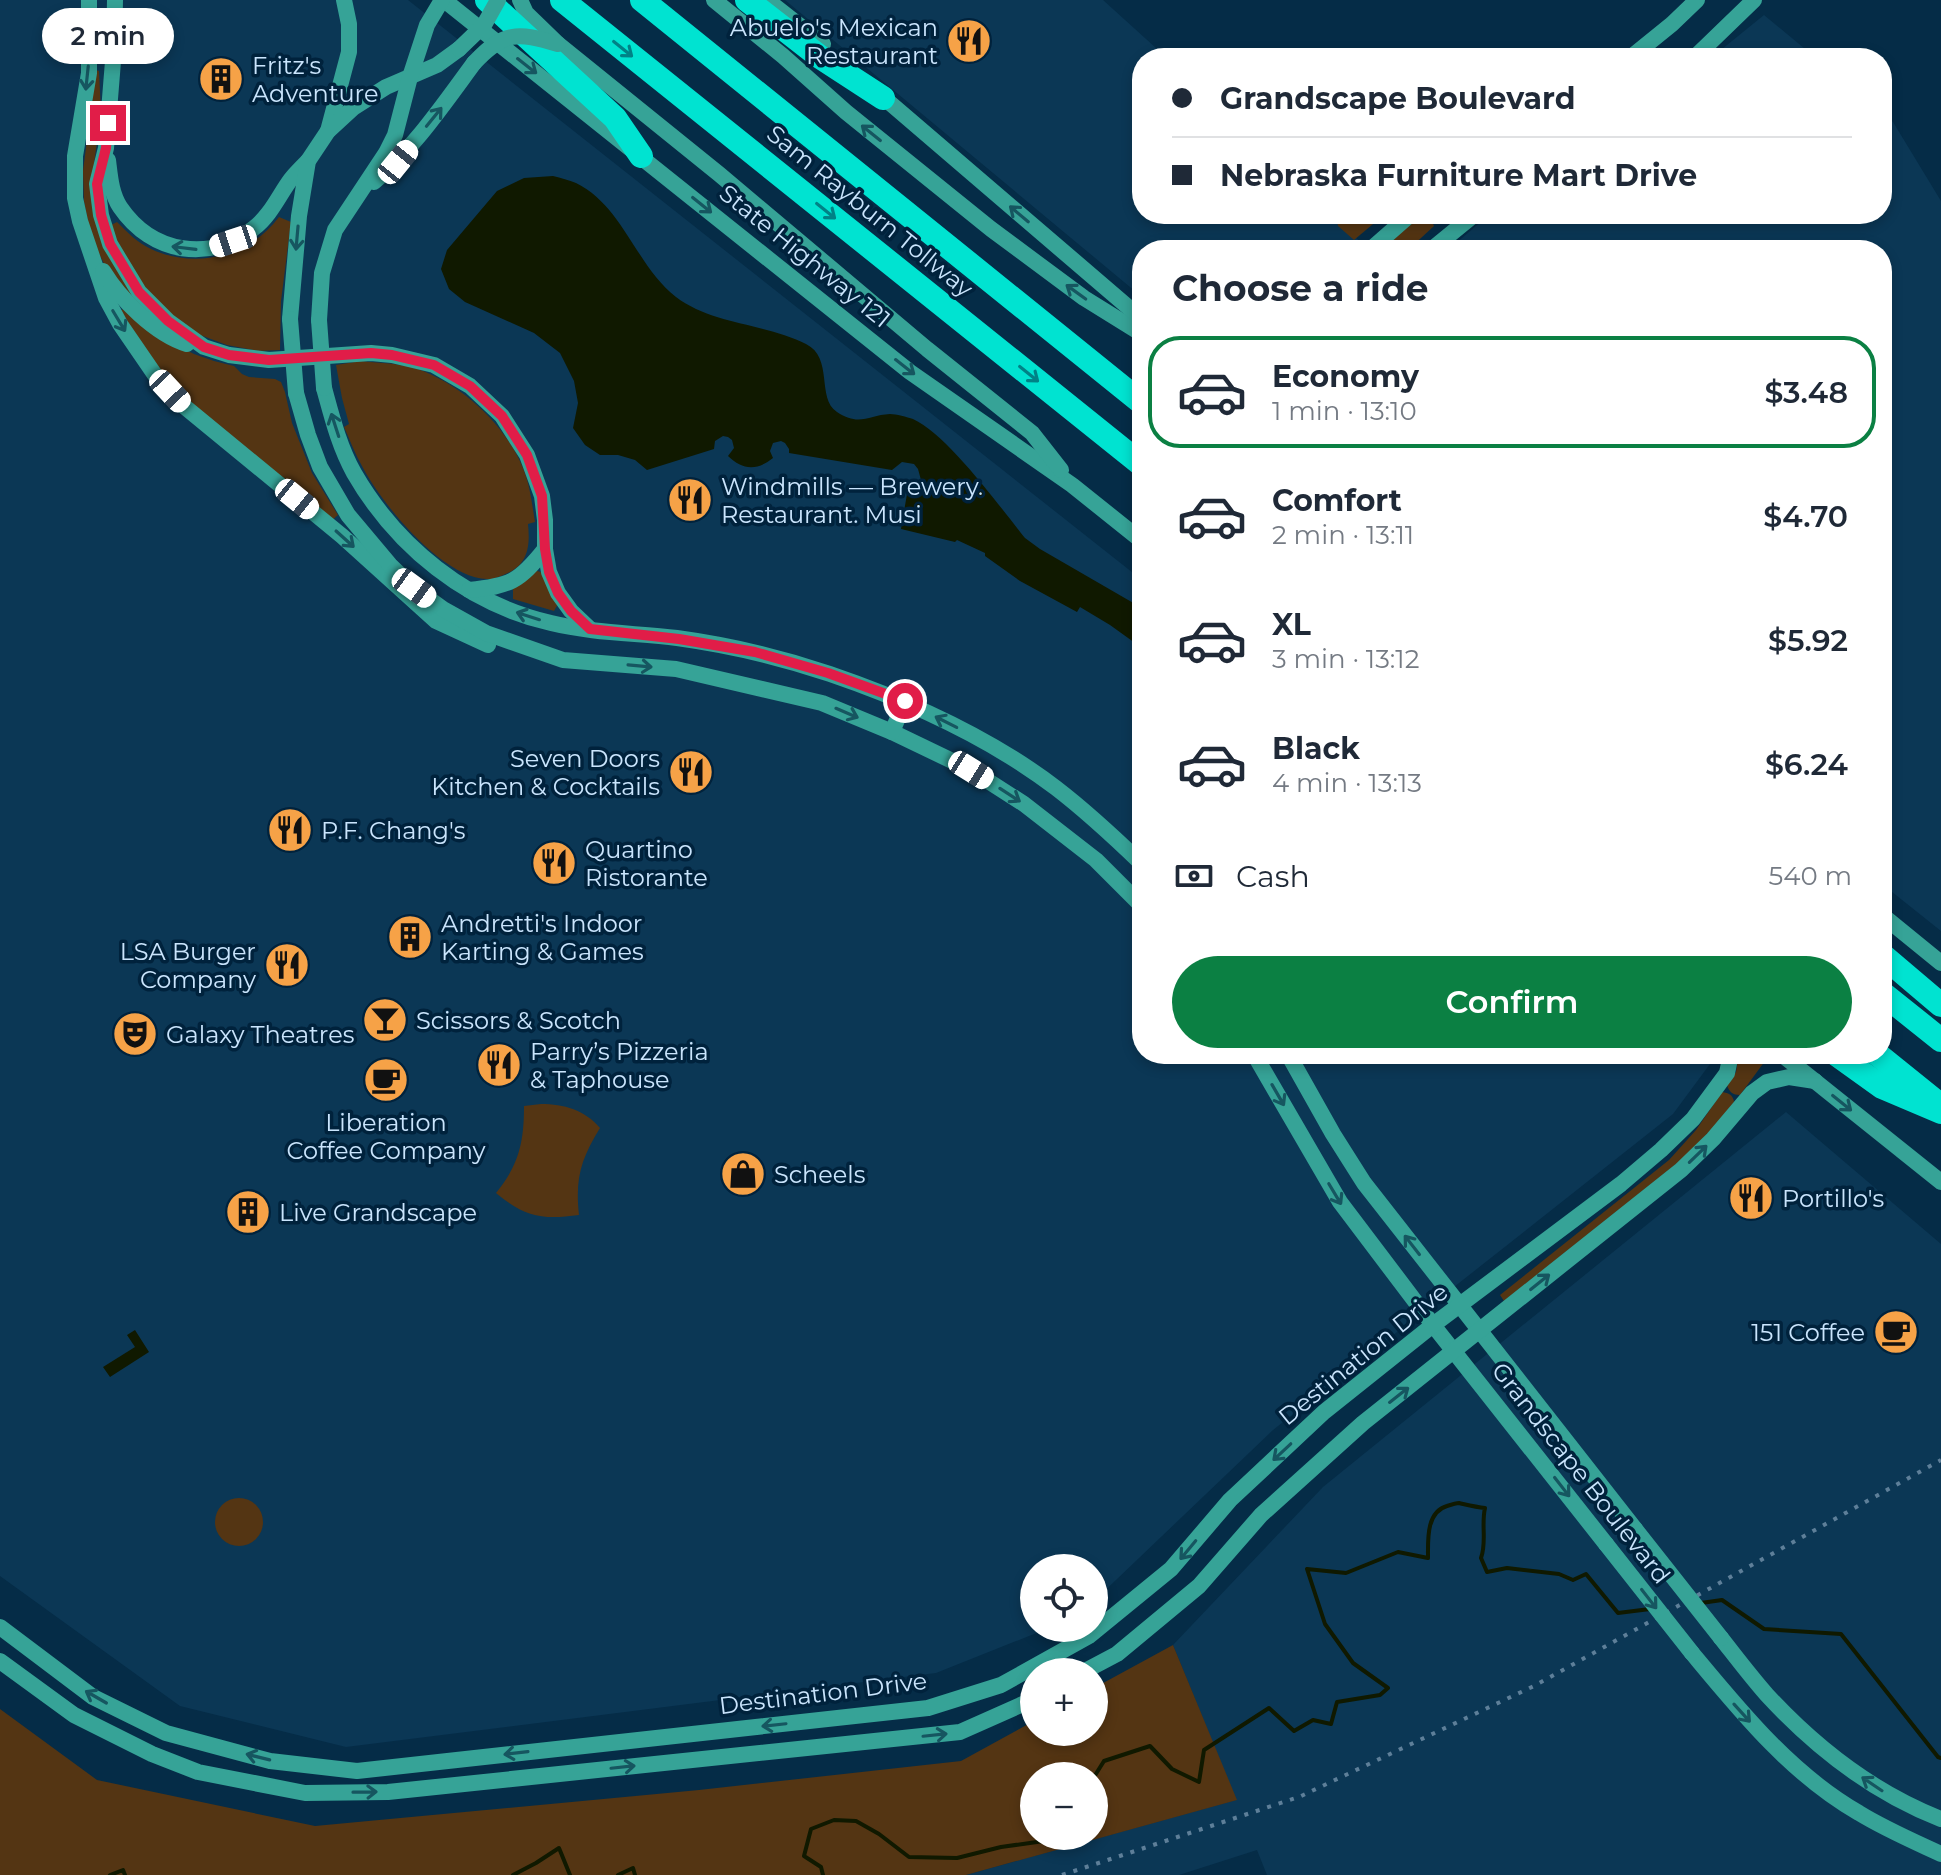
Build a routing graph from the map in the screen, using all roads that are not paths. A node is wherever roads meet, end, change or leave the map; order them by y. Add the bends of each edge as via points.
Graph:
1 (89, 0) edge
2 (115, 0) edge
3 (344, 0) edge
4 (443, 0) edge
5 (487, 0) edge
6 (498, 0) edge
7 (520, 0) edge
8 (562, 0) edge
9 (642, 0) edge
10 (714, 0) edge
11 (767, 0) edge
12 (1697, 0) edge
13 (1754, 0) edge
14 (743, 10) edge
15 (558, 44) junction
16 (1642, 48) edge
17 (1704, 48) edge
18 (410, 77) junction
19 (883, 98) junction
20 (328, 131) junction
21 (106, 148) junction
22 (641, 156) junction
23 (308, 161) junction
24 (360, 193) junction
25 (1400, 224) edge
26 (1463, 224) edge
27 (1381, 240) edge
28 (1443, 240) edge
29 (89, 249) junction
30 (1132, 310) edge
31 (1132, 328) edge
32 (204, 347) junction
33 (1132, 395) edge
34 (1132, 457) edge
35 (1072, 485) junction
36 (1132, 533) edge
37 (545, 549) junction
38 (469, 590) junction
39 (590, 629) junction
40 (563, 660) junction
41 (905, 701) junction
42 (892, 732) junction
43 (1132, 855) edge
44 (1132, 893) edge
45 (1892, 923) edge
46 (1892, 963) edge
47 (1941, 963) edge
48 (1892, 1001) edge
49 (1941, 1005) edge
50 (1941, 1040) edge
51 (1260, 1064) edge
52 (1294, 1064) edge
53 (1729, 1064) edge
54 (1794, 1064) edge
55 (1850, 1064) edge
56 (1890, 1064) edge
57 (1815, 1081) junction
58 (1941, 1105) edge
59 (1941, 1112) edge
60 (1941, 1182) edge
61 (1460, 1306) junction
62 (1433, 1325) junction
63 (1479, 1331) junction
64 (1455, 1350) junction
65 (0, 1627) edge
66 (1108, 1659) edge
67 (0, 1661) edge
68 (1020, 1705) edge
69 (852, 1717) junction
70 (166, 1733) junction
71 (857, 1743) junction
72 (152, 1754) junction
73 (1941, 1819) edge
74 (1941, 1854) edge

1 -> 29 street via 89,73 75,156 75,198
2 - 21 street
3 - 20 street via 349,52
4 - 18 street via 427,25
4 -> 22 street, State Highway 121
5 - 22 highway via 615,118
6 - 18 street, bridge via 484,25 459,49
7 - 15 street
8 -> 34 highway, Sam Rayburn Tollway
9 - 33 highway, Sam Rayburn Tollway
10 - 14 street
11 - 19 street
12 - 16 street
13 - 17 street
14 - 19 highway
31 -> 14 street via 991,229 846,112 783,56
24 -> 15 street, bridge via 398,162 488,48 505,38 528,35
15 - 35 street via 1032,433
18 - 20 street via 374,94
18 - 24 street via 395,135
30 -> 19 street
20 - 23 street
23 -> 21 street via 256,227 210,249 183,250 158,241 119,205
21 - 32 street via 97,184 110,244 139,292
22 -> 35 street, State Highway 121 via 910,372
23 -> 40 street, bridge via 290,319 296,393 320,467 348,515 414,588 486,633
38 -> 24 street, bridge via 398,534 353,471 334,427 324,388 322,273 335,230
25 - 27 street
26 - 28 street
29 - 32 street via 128,303 155,327 178,341
29 -> 40 street via 120,324 185,407 436,621 524,657
32 - 37 street via 269,360 392,355 434,365 470,386 502,416 527,455 542,496
35 - 36 street, State Highway 121
37 - 38 street via 514,581
37 - 39 street via 558,593
39 -> 38 street via 511,611
39 - 41 street via 755,652
40 -> 42 street via 676,669 822,703
41 - 42 street
43 -> 41 street via 1054,786 987,743
42 -> 44 street via 971,770 1024,804
45 - 47 street
46 - 49 highway
48 - 50 highway
51 -> 62 street, Grandscape Boulevard via 1340,1202
61 -> 52 street, Grandscape Boulevard via 1364,1183
53 - 61 street, Destination Drive via 1693,1119 1661,1150
54 - 57 street
55 - 59 highway via 1882,1087
56 - 58 highway
57 -> 60 street
63 -> 57 street via 1681,1170 1752,1093 1767,1082 1789,1077
61 - 62 street, Destination Drive
61 - 63 street, Grandscape Boulevard
62 - 64 street, Grandscape Boulevard
62 -> 69 street, Destination Drive via 1324,1412 1230,1500 1171,1569 1089,1636 1001,1685 928,1708
63 - 64 street
73 -> 63 street, Grandscape Boulevard, bridge via 1884,1792 1840,1762 1765,1693
66 -> 64 street via 1199,1586 1261,1515 1363,1423
64 -> 74 street, Grandscape Boulevard, bridge via 1692,1653 1768,1741 1856,1812
70 -> 65 street, Destination Drive via 93,1697
67 - 72 street via 74,1715
71 -> 68 street via 960,1732
69 -> 70 street, Destination Drive via 357,1771 270,1761
69 - 71 street
70 - 72 street
72 -> 71 street via 198,1772 305,1793 388,1792

